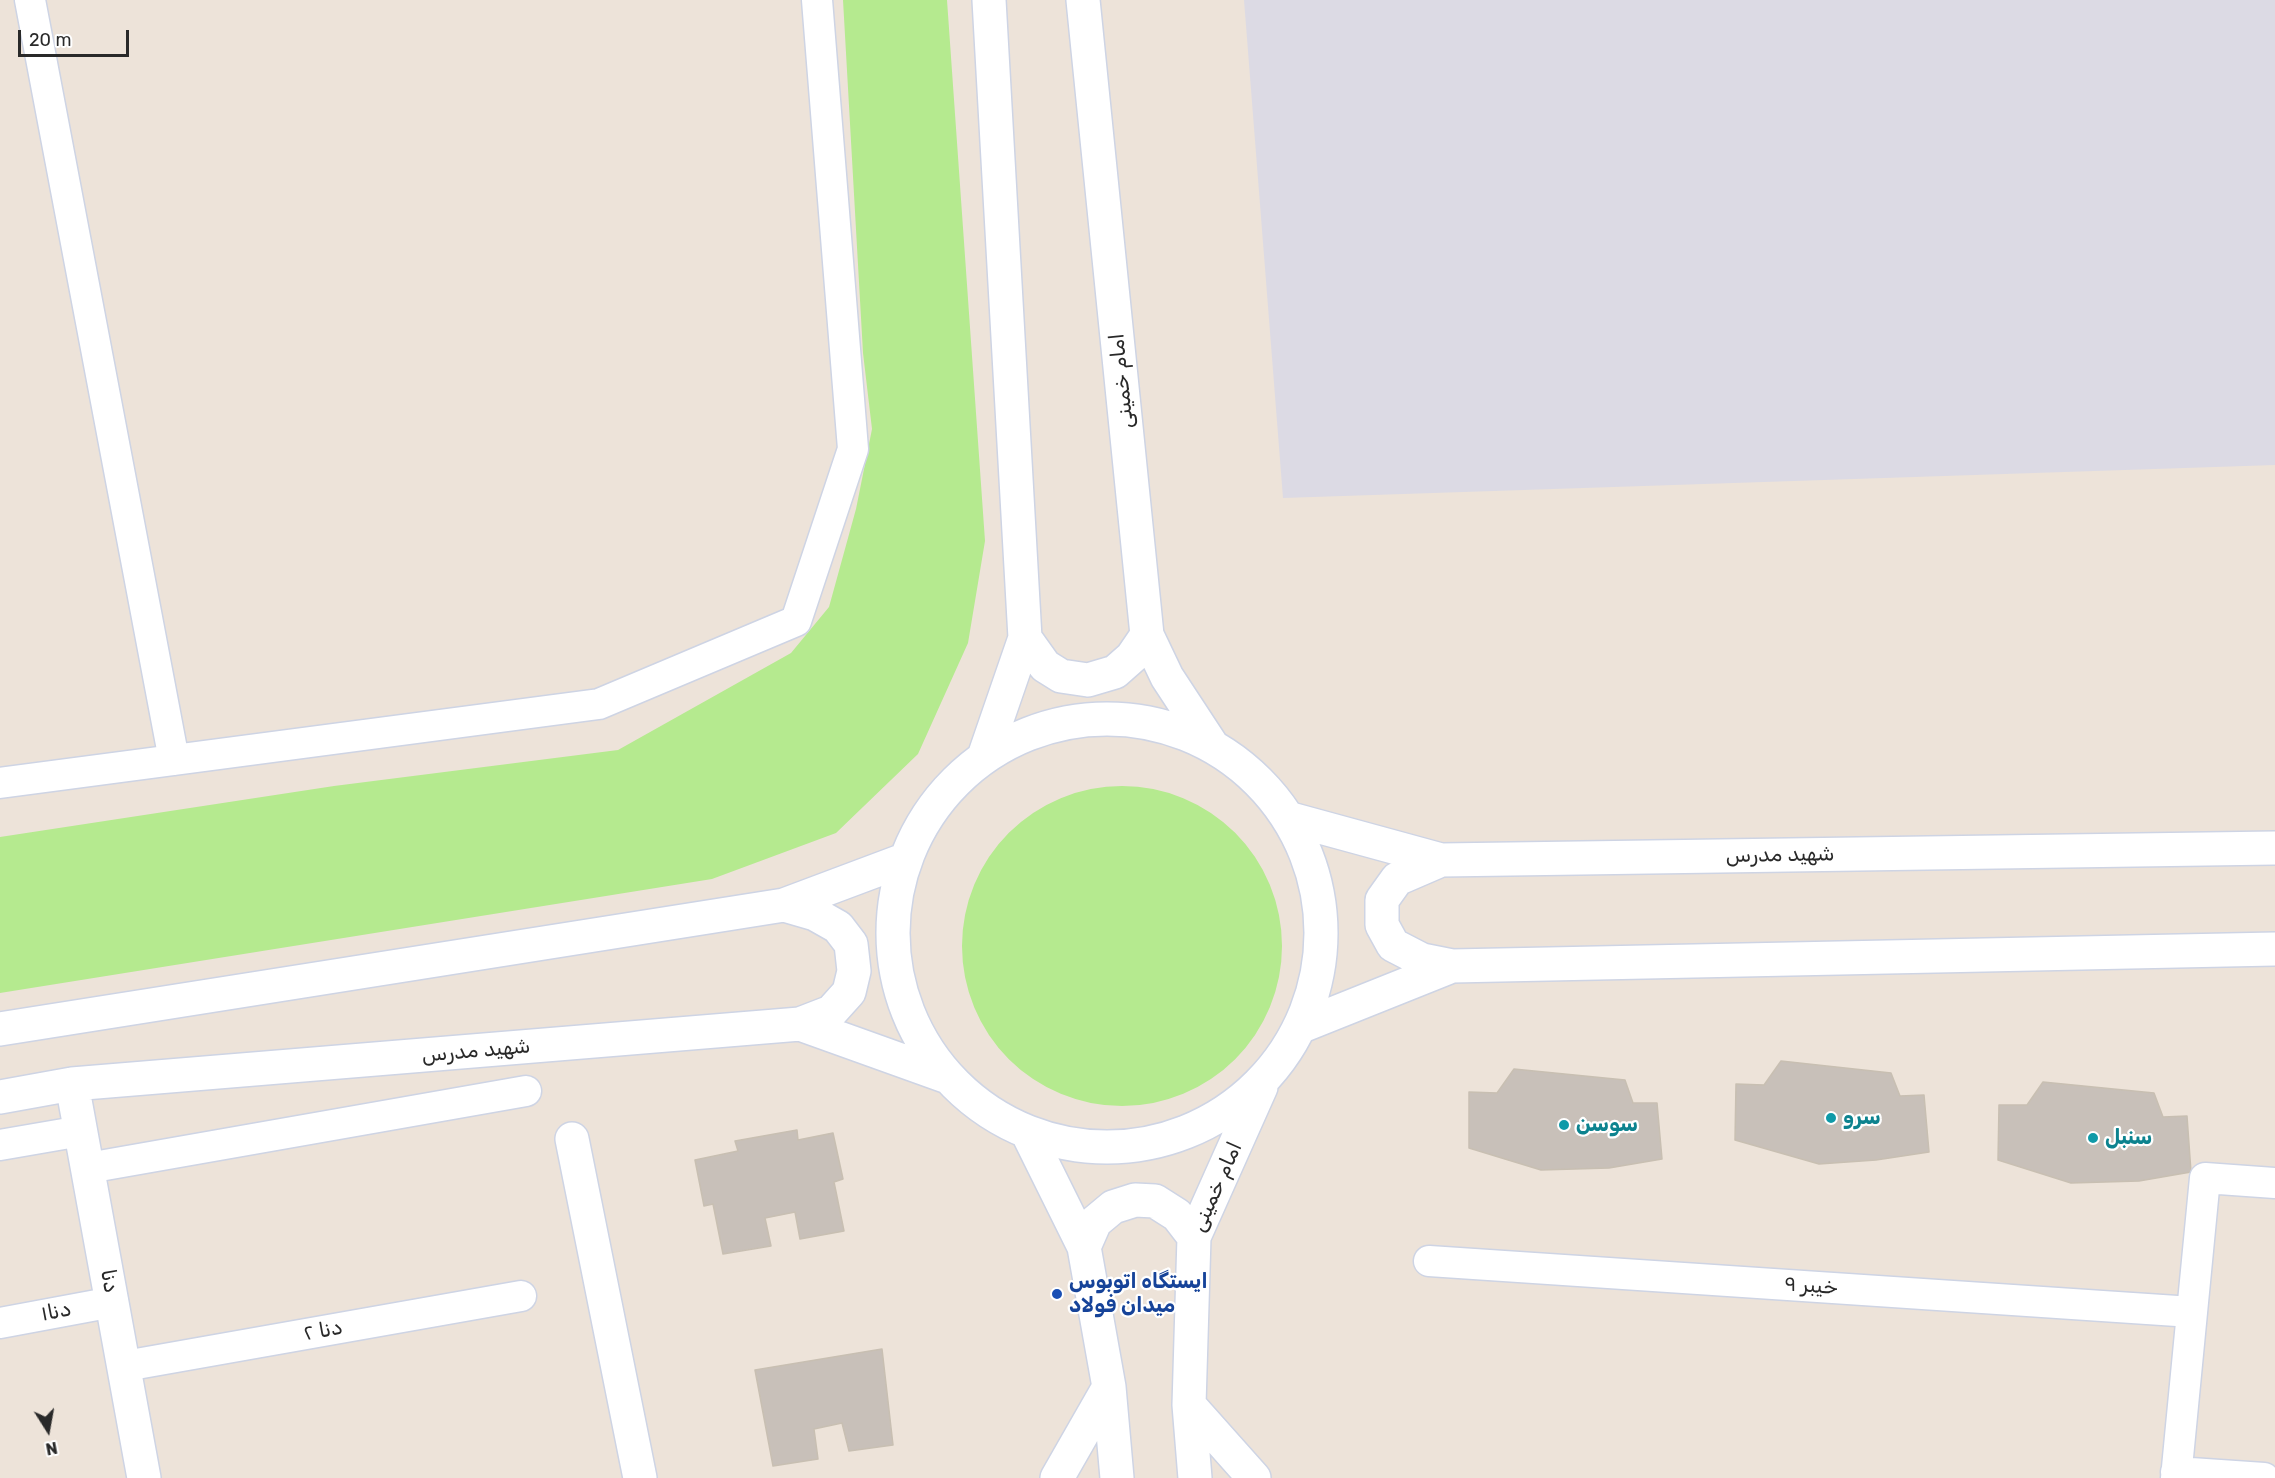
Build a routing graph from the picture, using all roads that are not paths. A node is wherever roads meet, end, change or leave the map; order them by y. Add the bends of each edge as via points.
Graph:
1 (30, 0) edge
2 (817, 0) edge
3 (989, 0) edge
4 (1083, 0) edge
5 (1147, 635) junction
6 (1025, 638) junction
7 (1211, 744) junction
8 (986, 754) junction
9 (174, 760) junction
10 (0, 783) edge
11 (1291, 819) junction
12 (2275, 848) edge
13 (904, 860) junction
14 (1441, 860) junction
15 (784, 905) junction
16 (2275, 949) edge
17 (1452, 966) junction
18 (800, 1024) junction
19 (1302, 1026) junction
20 (0, 1029) edge
21 (945, 1076) junction
22 (1264, 1080) junction
23 (72, 1084) junction
24 (526, 1091) dead end
25 (0, 1097) edge
26 (81, 1131) junction
27 (1028, 1134) junction
28 (572, 1139) dead end
29 (0, 1145) edge
30 (88, 1168) junction
31 (2275, 1183) edge
32 (1194, 1237) junction
33 (1084, 1247) junction
34 (1429, 1261) dead end
35 (521, 1296) dead end
36 (113, 1302) junction
37 (2192, 1312) junction
38 (0, 1323) edge
39 (125, 1366) junction
40 (1109, 1387) junction
41 (1189, 1405) junction
42 (2176, 1475) edge
43 (144, 1478) edge
44 (640, 1478) edge
45 (1057, 1478) edge
46 (1117, 1478) edge
47 (1195, 1478) edge
48 (1254, 1478) edge
49 (2264, 1478) edge

1 - 9 street
2 - 9 street via 853,449 796,621 599,704
3 - 6 main road
4 - 5 main road, امام خمینی
5 - 6 main road via 1132,657 1115,672 1088,680 1061,676 1045,666
5 - 7 main road, امام خمینی via 1167,677
6 - 8 main road
7 - 8 main road via 1156,723 1097,718 1039,728
7 - 11 main road via 1257,777
8 - 13 main road via 936,801
9 - 10 street
11 - 14 main road, شهید مدرس
11 - 19 main road via 1318,885 1322,957
12 - 14 main road, شهید مدرس
13 - 15 main road
13 - 21 main road via 891,916 894,973 913,1028
14 - 17 main road via 1397,879 1382,900 1382,926 1393,945 1422,960
15 - 18 main road via 816,914 838,927 851,944 854,971 849,992 831,1012
15 - 20 main road
16 - 17 main road
17 - 19 main road
18 - 21 main road, شهید مدرس
18 - 23 main road, شهید مدرس
19 - 22 main road
21 - 27 main road via 984,1110
22 - 27 main road via 1225,1113 1169,1138 1129,1147 1078,1146
22 - 32 main road, امام خمینی
23 - 25 main road, شهید مدرس
23 - 26 main road, دنا
24 - 30 street
26 - 29 street
26 - 30 main road, دنا
27 - 33 main road
28 - 44 main road
30 - 36 main road, دنا
31 - 37 street via 2205,1178
32 - 33 main road via 1177,1215 1155,1201 1135,1200 1113,1207 1095,1222
32 - 41 main road, امام خمینی
33 - 40 main road
34 - 37 street, خیبر ۹
35 - 39 street, دنا ۲
36 - 38 street, دنا۱
36 - 39 main road, دنا
37 - 42 street
39 - 43 main road, دنا
40 - 45 main road
40 - 46 main road
41 - 47 main road, امام خمینی
41 - 48 main road
42 - 49 street

